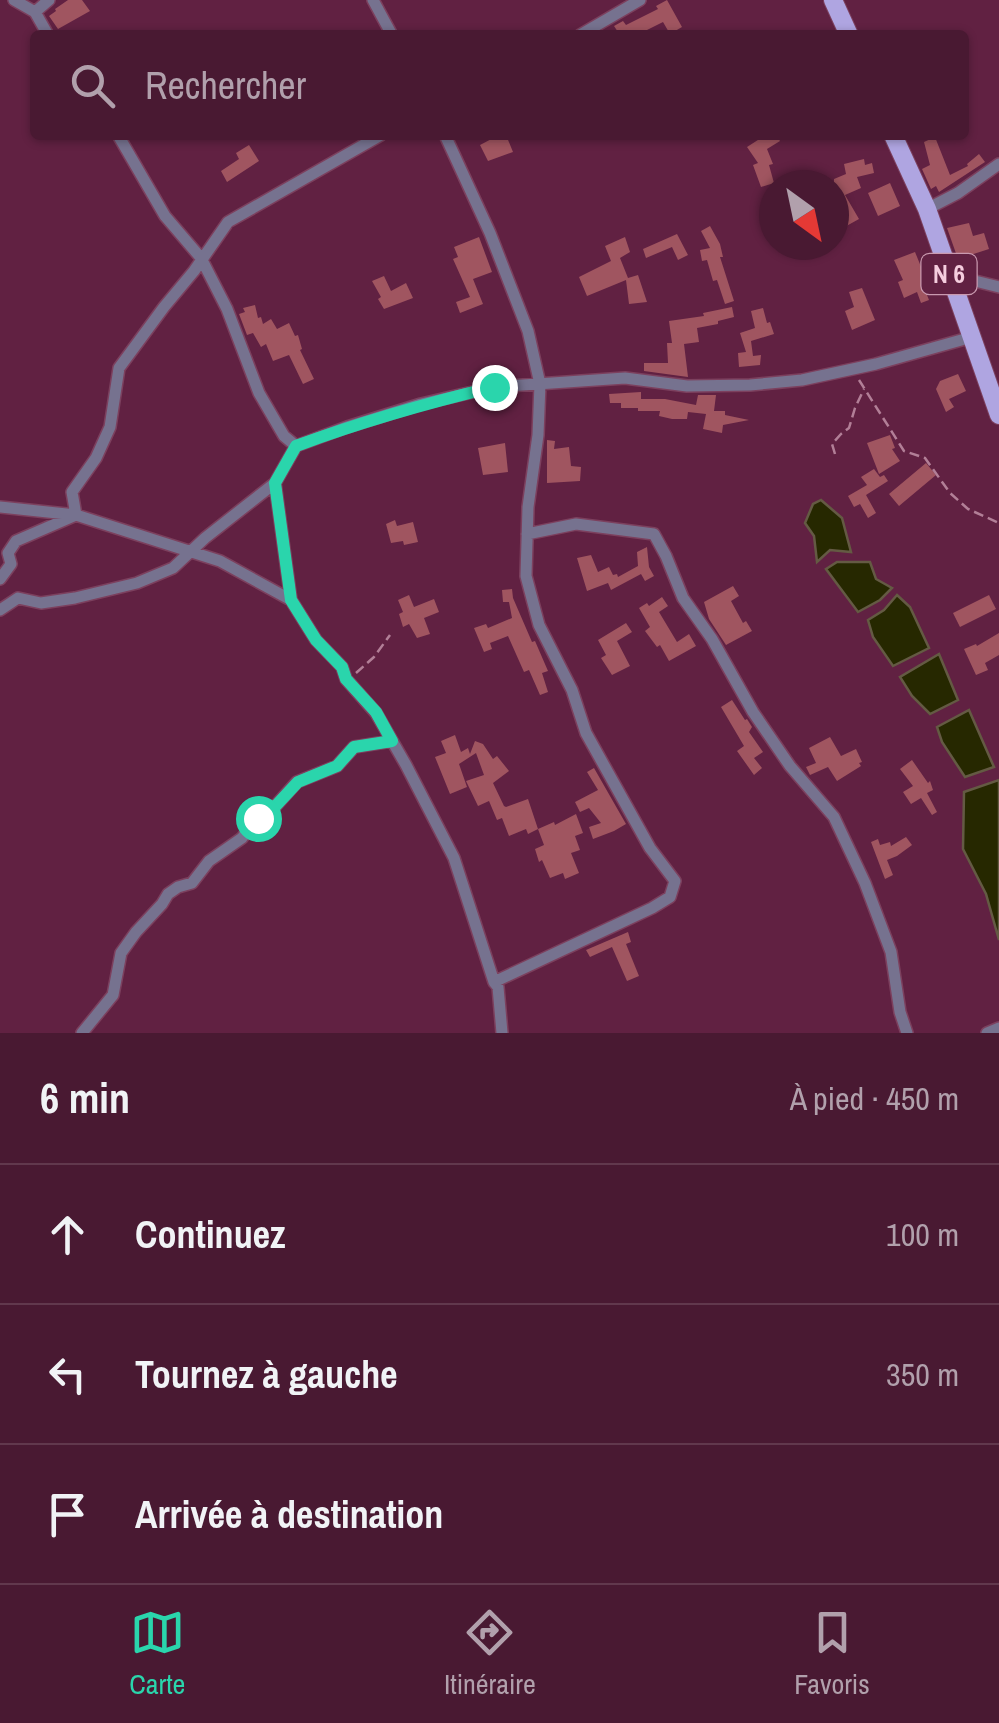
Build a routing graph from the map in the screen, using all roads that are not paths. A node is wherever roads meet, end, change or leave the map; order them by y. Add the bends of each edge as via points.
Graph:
1 (14, 0) edge
2 (49, 0) edge
3 (373, 0) edge
4 (640, 0) edge
5 (833, 0) edge
6 (35, 12) junction
7 (45, 30) edge
8 (389, 30) edge
9 (589, 30) edge
10 (846, 30) edge
11 (121, 140) edge
12 (372, 140) edge
13 (447, 140) edge
14 (895, 140) edge
15 (999, 164) edge
16 (927, 209) junction
17 (201, 258) junction
18 (946, 267) junction
19 (999, 287) edge
20 (972, 337) junction
21 (540, 384) junction
22 (999, 415) edge
23 (296, 446) junction
24 (275, 483) junction
25 (0, 507) edge
26 (76, 514) junction
27 (527, 534) junction
28 (190, 552) junction
29 (0, 579) edge
30 (291, 600) junction
31 (0, 610) edge
32 (392, 741) junction
33 (494, 982) junction
34 (999, 1028) edge
35 (82, 1033) edge
36 (502, 1033) edge
37 (907, 1033) edge
38 (987, 1033) edge

1 - 6 street
2 - 6 street
3 - 8 street
4 - 9 street
5 - 10 main road
6 - 7 street
11 - 17 street via 165,216
12 - 17 street via 228,222
13 - 21 street via 528,331
14 - 16 main road, N 6
15 - 16 street
16 - 18 main road, N 6
17 - 23 street via 258,393
17 - 26 street via 119,368 110,427 72,492
18 - 19 street
18 - 20 main road, N 6
20 - 21 street via 834,373 750,386 625,378
20 - 22 main road, N 6
21 - 23 street via 421,404
21 - 27 street
23 - 24 street
24 - 28 street
24 - 30 street
25 - 26 street
26 - 28 street
26 - 29 street via 16,540
27 - 33 street via 526,576 539,625 586,733 675,881 670,897 652,908
27 - 37 street via 576,524 654,534 683,598 753,712 834,818 890,952
28 - 30 street
28 - 31 street via 173,568 137,583 41,604 18,598
30 - 32 street
32 - 33 street via 454,858
32 - 35 street via 354,747 337,766 298,782 192,883 168,894 121,953 113,994
33 - 36 street
34 - 38 street

